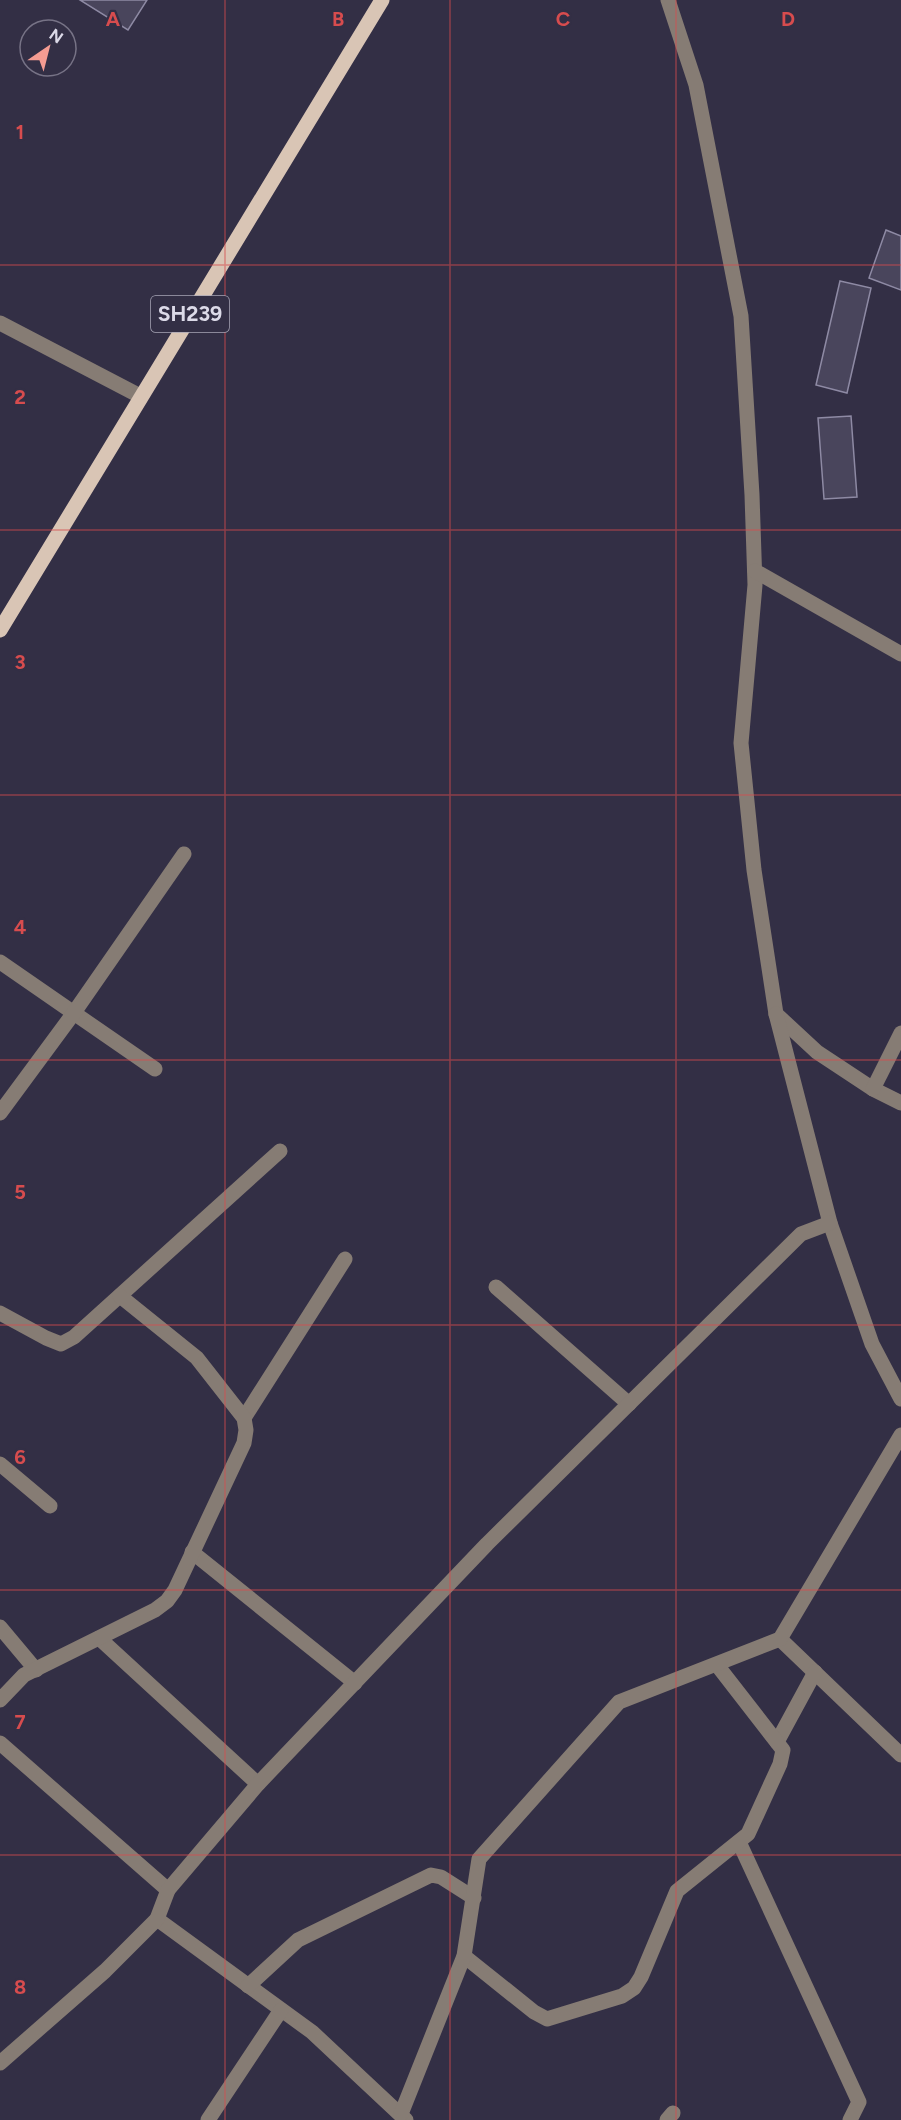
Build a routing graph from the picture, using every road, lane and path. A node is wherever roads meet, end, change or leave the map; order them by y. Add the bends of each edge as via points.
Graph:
1 (382, 0) edge
2 (668, 0) edge
3 (0, 323) edge
4 (140, 396) junction
5 (755, 571) junction
6 (0, 630) edge
7 (901, 654) edge
8 (184, 854) dead end
9 (0, 962) edge
10 (73, 1014) junction
11 (777, 1014) junction
12 (901, 1033) edge
13 (155, 1069) dead end
14 (873, 1089) junction
15 (901, 1103) edge
16 (0, 1113) edge
17 (280, 1151) dead end
18 (830, 1223) junction
19 (345, 1259) dead end
20 (496, 1287) dead end
21 (120, 1296) junction
22 (0, 1313) edge
23 (901, 1399) edge
24 (629, 1404) junction
25 (244, 1418) junction
26 (901, 1435) edge
27 (0, 1464) edge
28 (50, 1506) dead end
29 (192, 1552) junction
30 (0, 1627) edge
31 (99, 1638) junction
32 (780, 1639) junction
33 (717, 1665) junction
34 (36, 1670) junction
35 (815, 1672) junction
36 (355, 1683) junction
37 (0, 1700) edge
38 (777, 1742) junction
39 (0, 1743) edge
40 (901, 1755) edge
41 (258, 1784) junction
42 (739, 1842) junction
43 (168, 1890) junction
44 (474, 1898) junction
45 (157, 1919) junction
46 (465, 1956) junction
47 (248, 1986) junction
48 (281, 2010) junction
49 (0, 2064) edge
50 (404, 2117) edge
51 (208, 2120) edge
52 (850, 2120) edge

1 - 4 main road, SH239
2 - 5 street via 696,85 741,316
3 - 4 street
4 - 6 main road, SH239
5 - 7 street
5 - 11 street via 741,743 754,870
8 - 10 street
9 - 10 street
10 - 13 street
10 - 16 street
11 - 14 street via 817,1052
11 - 18 street
12 - 14 street
14 - 15 street
17 - 21 street
18 - 23 street via 872,1344
18 - 24 street via 801,1234
19 - 25 street
20 - 24 street
21 - 22 street via 62,1344
21 - 25 street via 197,1358
24 - 36 street via 487,1544
25 - 29 street via 244,1443
26 - 32 street
27 - 28 street
29 - 31 street via 167,1601
29 - 36 street
30 - 34 street
31 - 34 street
31 - 41 street
32 - 33 street
32 - 35 street
33 - 38 street
33 - 44 street via 619,1701 479,1859
34 - 37 street via 24,1676
35 - 38 street
35 - 40 street
36 - 41 street
38 - 42 street via 783,1750 780,1764 748,1834
39 - 43 street
41 - 43 street
42 - 46 street via 677,1891 641,1977 622,1996 547,2019
42 - 52 street via 859,2102
43 - 45 street
44 - 46 street
44 - 47 street via 441,1877 430,1875 298,1940
45 - 47 street
45 - 49 street
46 - 50 street
47 - 48 street
48 - 50 street via 312,2032
48 - 51 street

